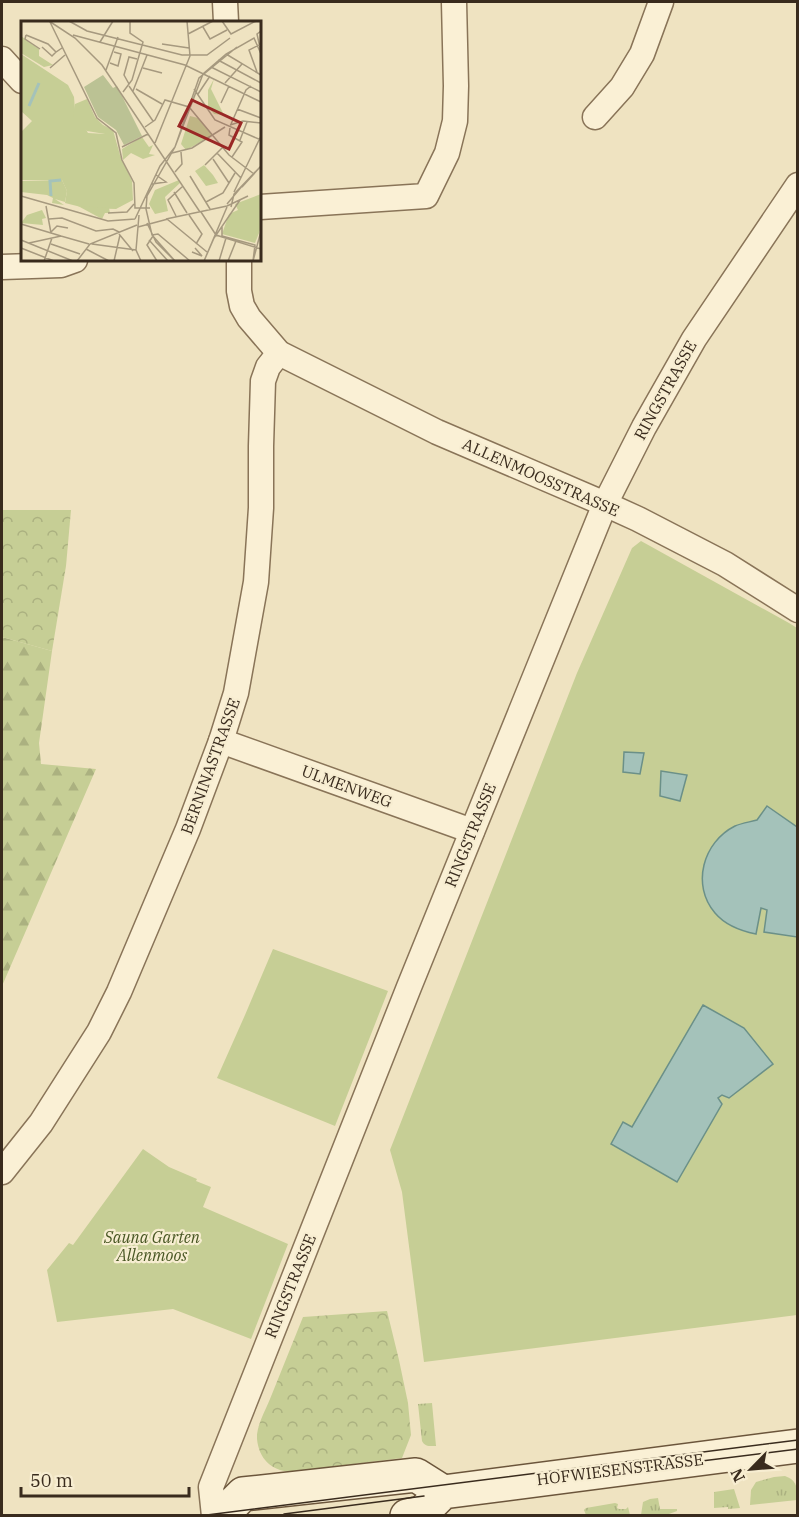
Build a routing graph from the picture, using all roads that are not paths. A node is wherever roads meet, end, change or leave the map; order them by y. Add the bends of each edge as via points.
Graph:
1 (225, 2) edge
2 (454, 2) edge
3 (661, 2) edge
4 (226, 21) edge
5 (2, 59) edge
6 (21, 80) edge
7 (595, 117) dead end
8 (798, 185) edge
9 (261, 207) edge
10 (72, 261) edge
11 (235, 261) edge
12 (2, 267) edge
13 (279, 352) junction
14 (605, 504) junction
15 (798, 610) edge
16 (221, 741) junction
17 (472, 831) junction
18 (2, 1172) edge
19 (798, 1446) edge
20 (443, 1492) junction
21 (214, 1515) edge
22 (220, 1515) edge
23 (407, 1515) edge

1 - 4 street
2 - 9 street via 455,121 447,153 426,196
3 - 7 street via 642,54
5 - 6 street
8 - 14 street, RINGSTRASSE via 690,345
10 - 12 street via 61,265
11 - 13 street via 243,306
13 - 14 street, ALLENMOOSSTRASSE via 437,432
13 - 16 street, BERNINASTRASSE via 263,381 256,582 236,693
14 - 15 street, ALLENMOOSSTRASSE via 725,564
14 - 17 street, RINGSTRASSE
16 - 17 street, ULMENWEG
16 - 18 street, BERNINASTRASSE via 188,829 99,1032 41,1123
17 - 21 street, RINGSTRASSE via 210,1486
19 - 20 street, HOFWIESENSTRASSE
20 - 22 street via 416,1475 243,1494
20 - 23 street via 422,1513

